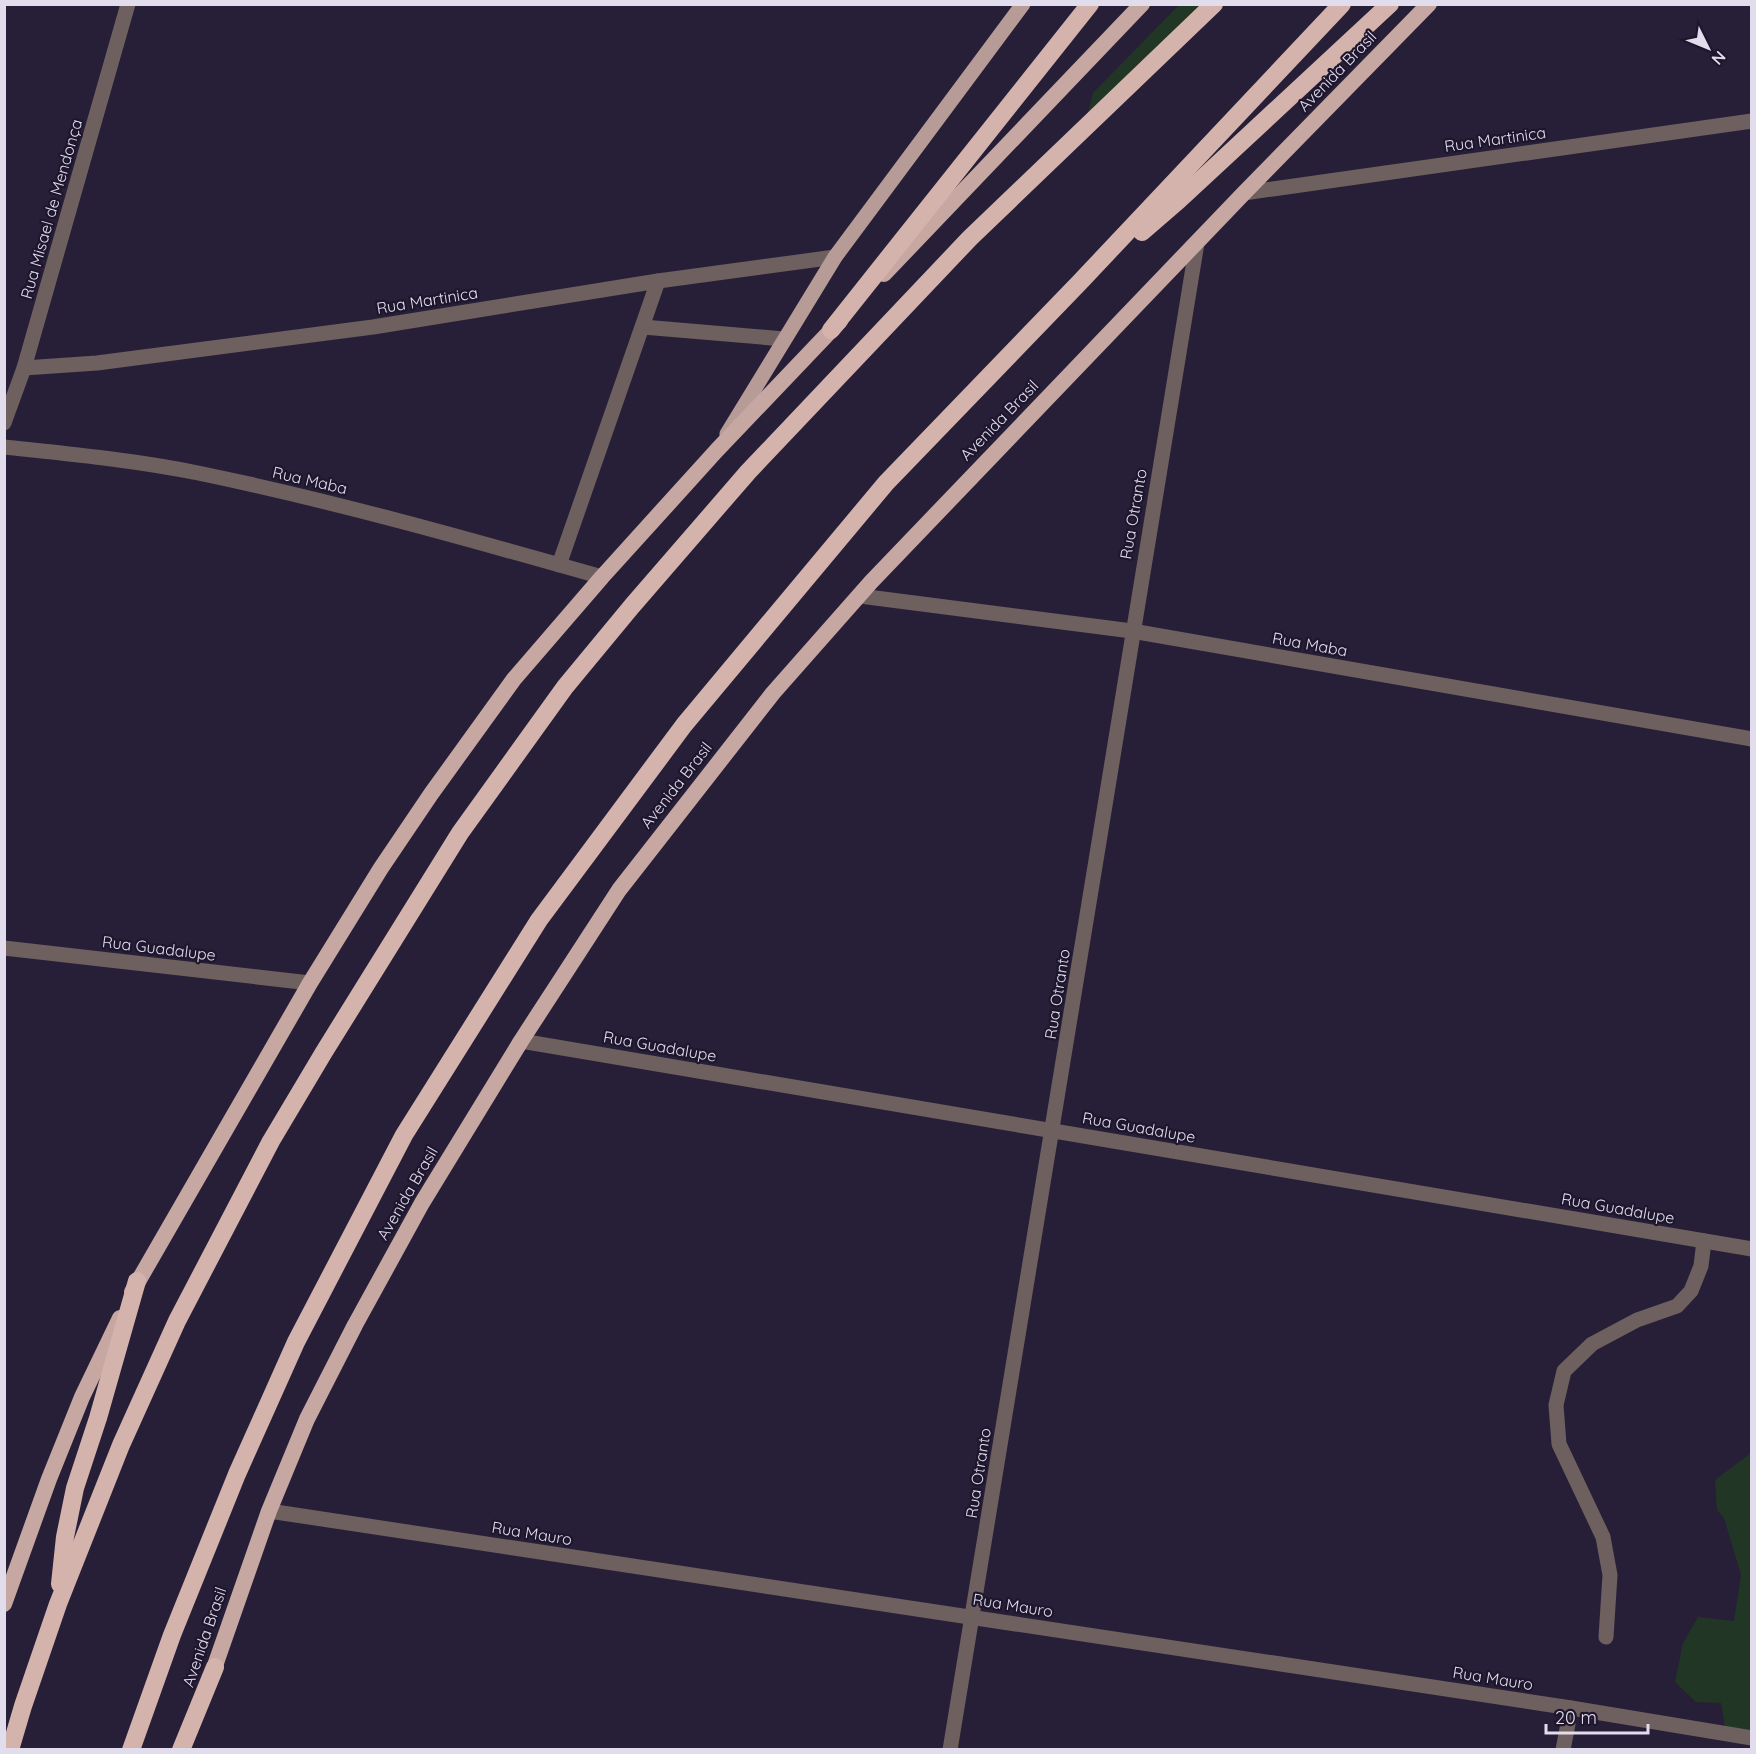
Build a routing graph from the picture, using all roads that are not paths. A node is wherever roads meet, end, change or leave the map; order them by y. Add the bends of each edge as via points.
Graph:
1 (128, 4) edge
2 (1023, 4) edge
3 (1090, 4) edge
4 (1142, 4) edge
5 (1214, 4) edge
6 (1342, 4) edge
7 (1390, 4) edge
8 (1429, 4) edge
9 (1752, 121) edge
10 (1245, 192) junction
11 (1197, 243) junction
12 (835, 257) junction
13 (658, 281) junction
14 (1080, 282) junction
15 (643, 327) junction
16 (831, 330) junction
17 (784, 339) junction
18 (24, 368) junction
19 (4, 423) edge
20 (4, 447) edge
21 (717, 450) junction
22 (559, 565) junction
23 (602, 577) junction
24 (860, 596) junction
25 (1132, 631) junction
26 (1752, 739) edge
27 (4, 948) edge
28 (310, 983) junction
29 (521, 1041) junction
30 (1054, 1131) junction
31 (1704, 1241) junction
32 (1752, 1249) edge
33 (137, 1281) junction
34 (268, 1511) junction
35 (4, 1604) edge
36 (58, 1604) junction
37 (973, 1618) junction
38 (1606, 1636) dead end
39 (214, 1667) junction
40 (1571, 1708) junction
41 (1752, 1738) edge
42 (10, 1749) edge
43 (131, 1749) edge
44 (181, 1749) edge
45 (188, 1749) edge
46 (950, 1749) edge
47 (1563, 1749) edge

1 - 18 street, Rua Misael de Mendonça
2 - 12 main road
3 - 16 highway
4 - 16 highway
5 - 36 highway via 970,238 854,358 748,472 565,687 460,833 271,1142 177,1321 121,1444
6 - 14 highway, Avenida Brasil
7 - 14 highway via 1179,200
8 - 10 highway, Avenida Brasil
9 - 10 street, Rua Martinica
10 - 11 highway, Avenida Brasil
11 - 24 highway, Avenida Brasil
11 - 25 street, Rua Otranto
12 - 13 street, Rua Martinica
12 - 17 main road
13 - 15 street
13 - 18 street, Rua Martinica via 373,327 97,363
14 - 43 highway, Avenida Brasil via 886,483 684,726 539,920 404,1135 296,1342 232,1485
15 - 17 street
15 - 22 street
16 - 21 highway
17 - 21 main road
18 - 19 street, Rua Misael de Mendonça
20 - 22 street, Rua Maba via 197,473 375,514
21 - 23 highway
22 - 23 street, Rua Maba
23 - 28 highway via 514,679 479,727 381,868
24 - 25 street, Rua Maba
24 - 29 highway, Avenida Brasil via 773,693 626,881
25 - 26 street, Rua Maba
25 - 30 street, Rua Otranto
27 - 28 street, Rua Guadalupe
28 - 33 highway
29 - 30 street, Rua Guadalupe
29 - 34 highway, Avenida Brasil via 422,1203 355,1325 307,1419
30 - 31 street, Rua Guadalupe
30 - 37 street, Rua Otranto
31 - 32 street, Rua Guadalupe
31 - 38 street via 1701,1266 1691,1291 1677,1306 1637,1320 1592,1344 1564,1371 1556,1405 1559,1444 1603,1537 1610,1575
33 - 35 highway via 78,1407
33 - 36 highway via 75,1488
34 - 37 street, Rua Mauro
34 - 39 highway, Avenida Brasil
36 - 42 highway
37 - 40 street, Rua Mauro
37 - 46 street, Rua Otranto
39 - 44 highway
39 - 45 highway, Avenida Brasil
40 - 41 street, Rua Mauro
40 - 47 street

